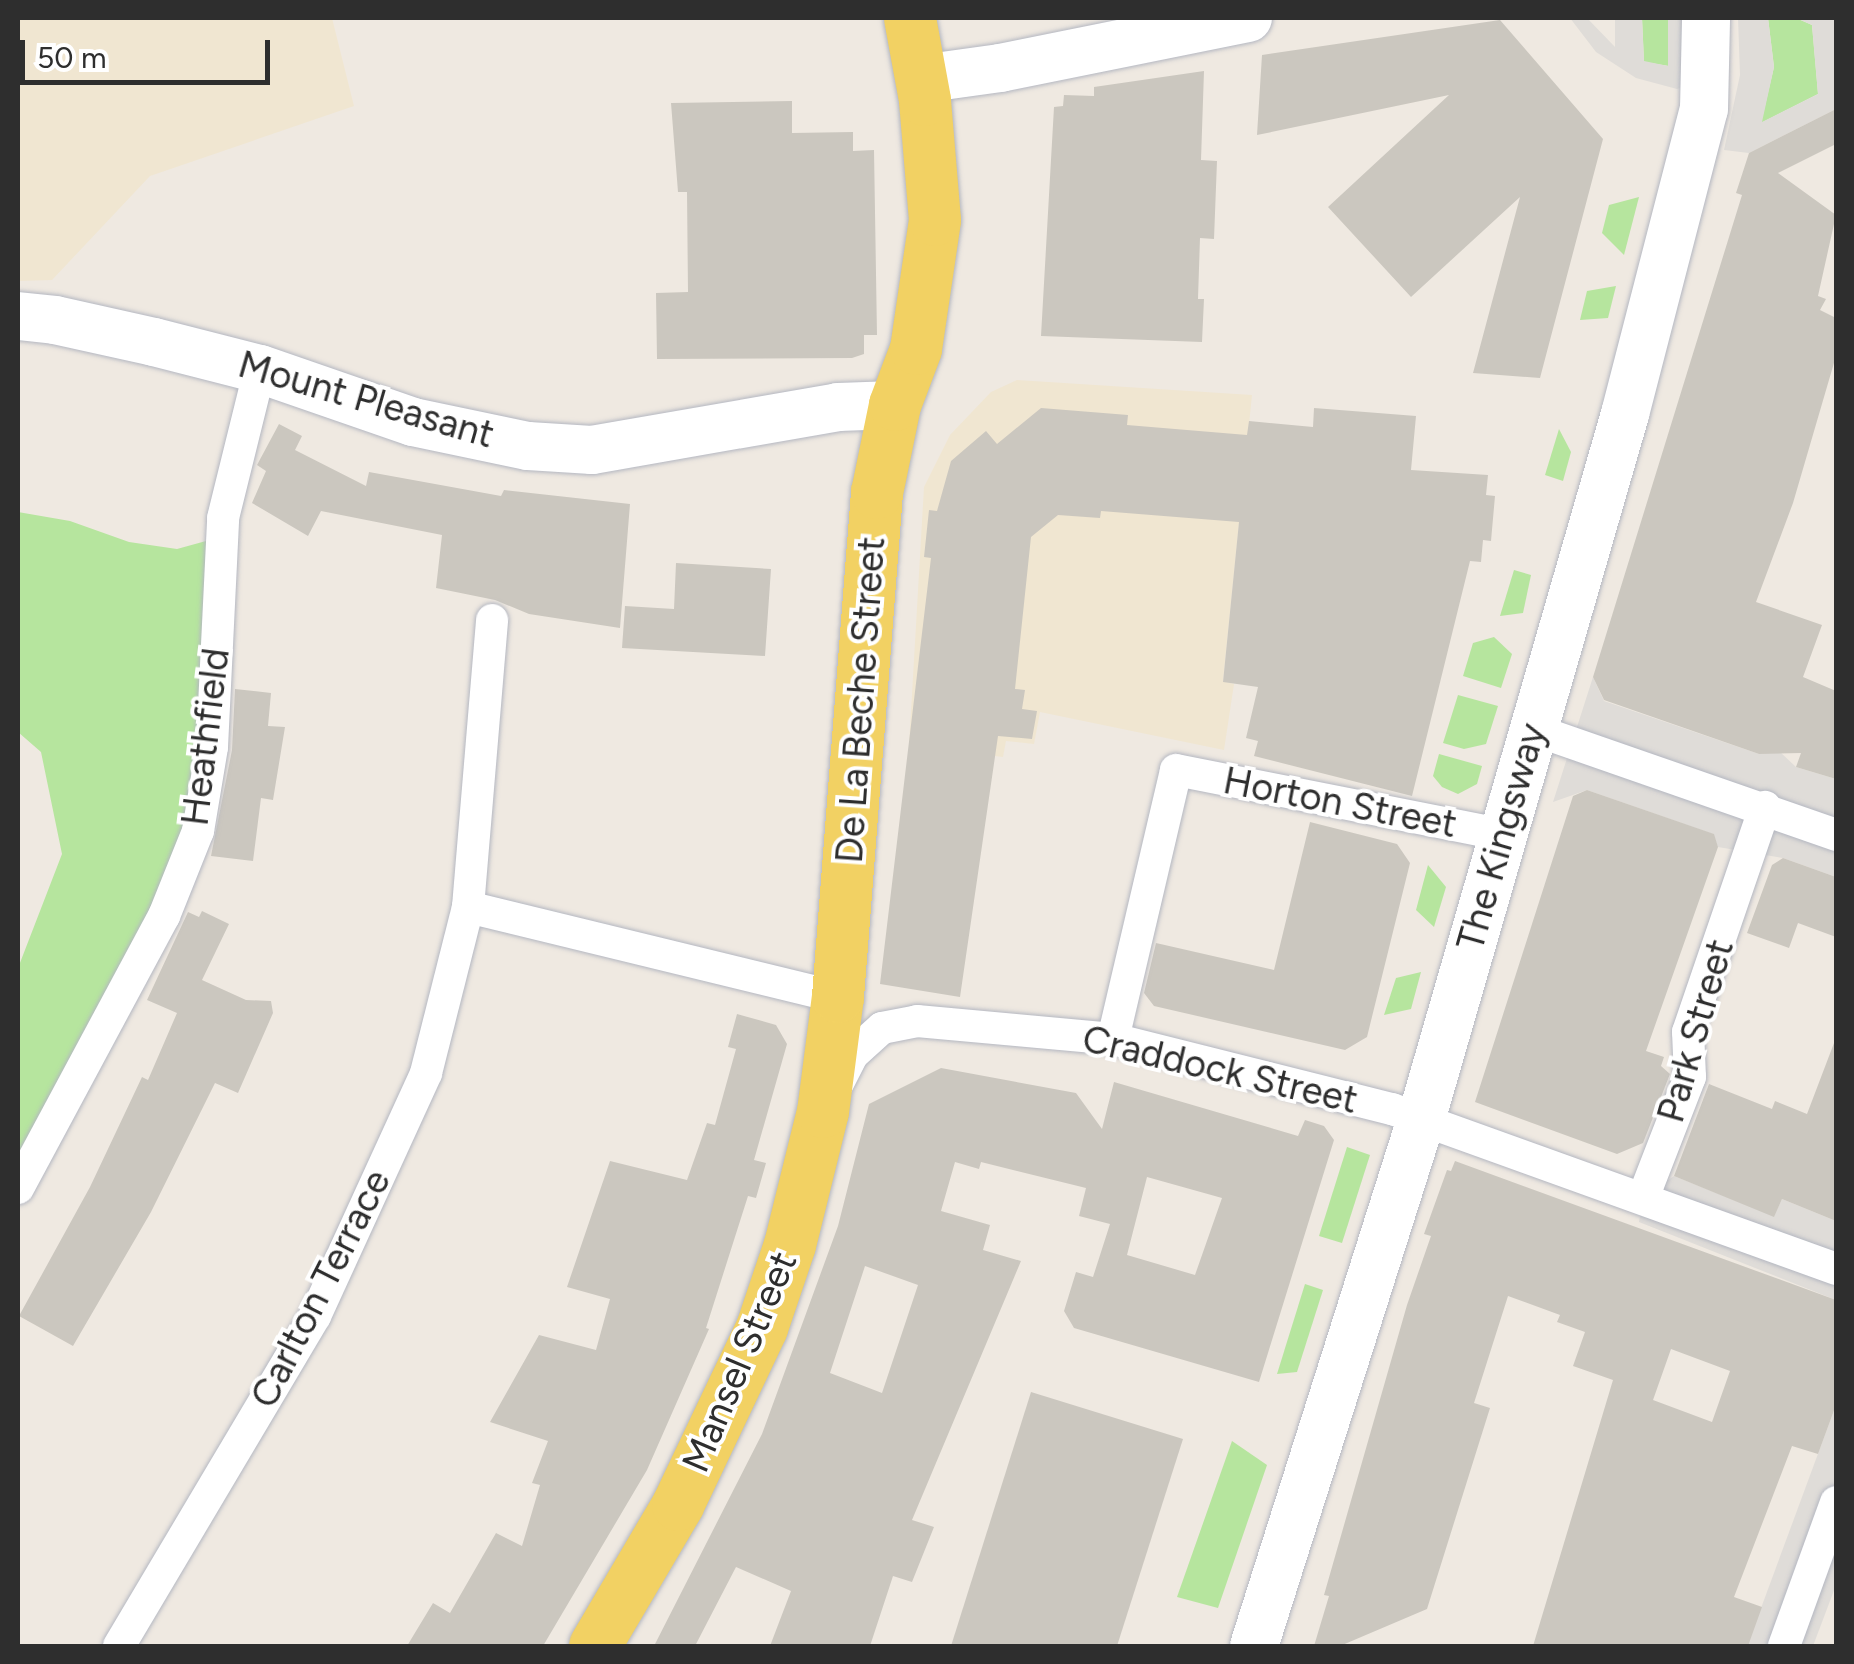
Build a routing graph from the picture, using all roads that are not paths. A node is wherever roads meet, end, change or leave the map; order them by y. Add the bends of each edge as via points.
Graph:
1 (910, 18) edge
2 (1248, 18) edge
3 (1706, 18) edge
4 (920, 79) junction
5 (18, 316) edge
6 (260, 369) junction
7 (895, 405) junction
8 (492, 620) dead end
9 (1532, 729) junction
10 (1765, 807) junction
11 (1503, 835) junction
12 (1836, 835) edge
13 (468, 907) junction
14 (838, 997) junction
15 (1113, 1040) junction
16 (823, 1112) junction
17 (1420, 1120) junction
18 (18, 1188) edge
19 (1643, 1198) junction
20 (1836, 1269) edge
21 (1836, 1502) edge
22 (119, 1646) edge
23 (595, 1646) edge
24 (1254, 1646) edge
25 (1784, 1646) edge

1 - 4 main road, De La Beche Street
2 - 4 street
3 - 9 street, The Kingsway via 1704,109 1625,414
4 - 7 main road, De La Beche Street via 935,220 916,349
5 - 6 street, Mount Pleasant
6 - 7 street, Mount Pleasant via 414,422 528,446 592,450 838,408
6 - 18 street, Heathfield via 223,518 212,747 198,831 164,916
7 - 14 main road, De La Beche Street via 877,492
8 - 13 street, Carlton Terrace
9 - 10 street
9 - 11 street, The Kingsway
10 - 12 street
10 - 19 street, Park Street via 1688,1032 1690,1076
11 - 15 street, Horton Street via 1176,770
11 - 17 street, The Kingsway
13 - 14 street
13 - 22 street, Carlton Terrace via 426,1072 315,1316
14 - 16 main road, Mansel Street
15 - 16 street, Craddock Street via 917,1021 882,1028 853,1054
15 - 17 street, Craddock Street
16 - 23 main road, Mansel Street via 762,1328 678,1505
17 - 19 street, Craddock Street
17 - 24 street, The Kingsway
19 - 20 street, Craddock Street
21 - 25 street

